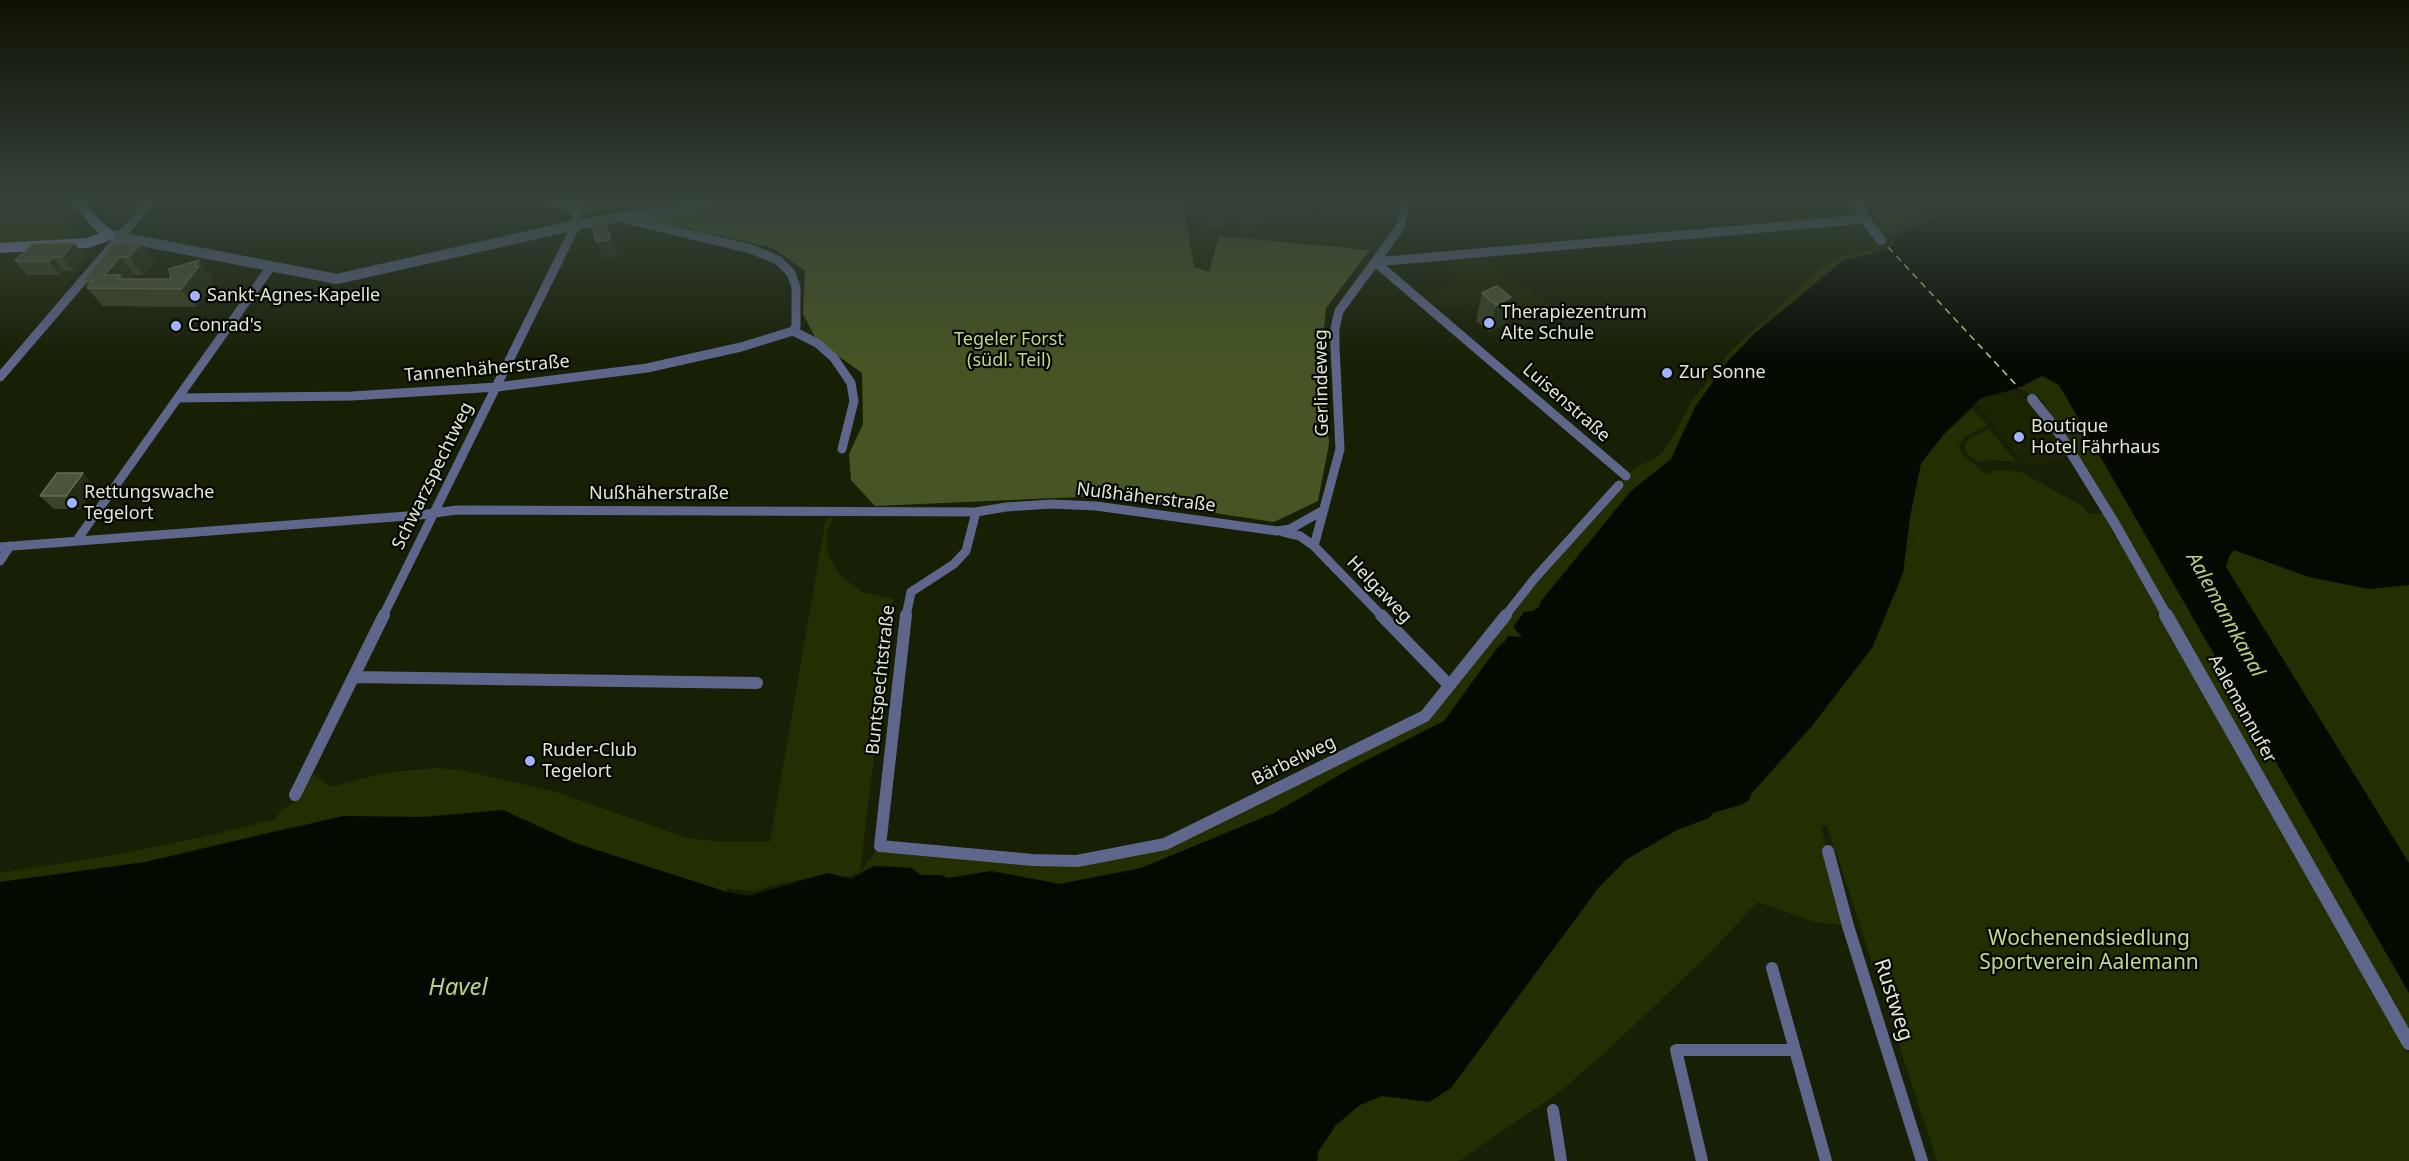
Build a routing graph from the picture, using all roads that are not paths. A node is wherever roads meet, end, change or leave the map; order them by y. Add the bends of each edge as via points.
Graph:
1 (99, 256) edge
2 (213, 256) edge
3 (438, 256) edge
4 (561, 256) edge
5 (772, 256) edge
6 (1379, 256) edge
7 (1441, 256) edge
8 (1375, 262) junction
9 (270, 268) junction
10 (793, 331) junction
11 (0, 377) edge
12 (497, 387) junction
13 (178, 398) junction
14 (2032, 399) dead end
15 (842, 449) dead end
16 (1622, 481) joint
17 (976, 512) junction
18 (436, 513) junction
19 (1319, 513) junction
20 (1277, 531) junction
21 (77, 540) junction
22 (1314, 546) junction
23 (5, 547) edge
24 (0, 561) edge
25 (354, 677) junction
26 (757, 683) dead end
27 (1449, 685) junction
28 (295, 795) dead end
29 (880, 846) joint
30 (1828, 851) dead end
31 (1772, 968) dead end
32 (2409, 1043) edge
33 (1795, 1050) junction
34 (1553, 1110) dead end
35 (1561, 1161) edge
36 (1702, 1161) edge
37 (1826, 1161) edge
38 (1922, 1161) edge

1 - 11 street
2 - 9 street
3 - 9 street via 337,279
4 - 12 street, Schwarzspechtweg
5 - 10 street via 791,273 796,287
6 - 8 street, Gerlindeweg
7 - 8 street
8 - 16 street, Luisenstraße
8 - 19 street, Gerlindeweg via 1343,303 1335,328 1340,449
9 - 13 street
10 - 12 street, Tannenhäherstraße via 647,368
10 - 15 street via 834,358 851,383 854,401
12 - 13 street, Tannenhäherstraße via 352,396
12 - 18 street, Schwarzspechtweg
13 - 21 street
14 - 32 street, Aalemannufer via 2057,430 2115,524
16 - 27 street, Bärbelweg via 1538,574
17 - 18 street, Nußhäherstraße
17 - 20 street, Nußhäherstraße via 1018,506 1095,506
17 - 29 street, Buntspechtstraße via 970,541 959,560 911,592 908,599
18 - 21 street, Nußhäherstraße
18 - 25 street, Schwarzspechtweg
19 - 20 street, Nußhäherstraße via 1290,529
19 - 22 street, Gerlindeweg
20 - 22 street, Helgaweg via 1300,536
21 - 23 street, Nußhäherstraße
22 - 27 street, Helgaweg
23 - 24 street
25 - 26 street
25 - 28 street, Schwarzspechtweg
27 - 29 street, Bärbelweg via 1425,716 1165,844 1077,861
30 - 38 street, Rustweg
31 - 33 street
33 - 36 street via 1676,1050
33 - 37 street
34 - 35 street

